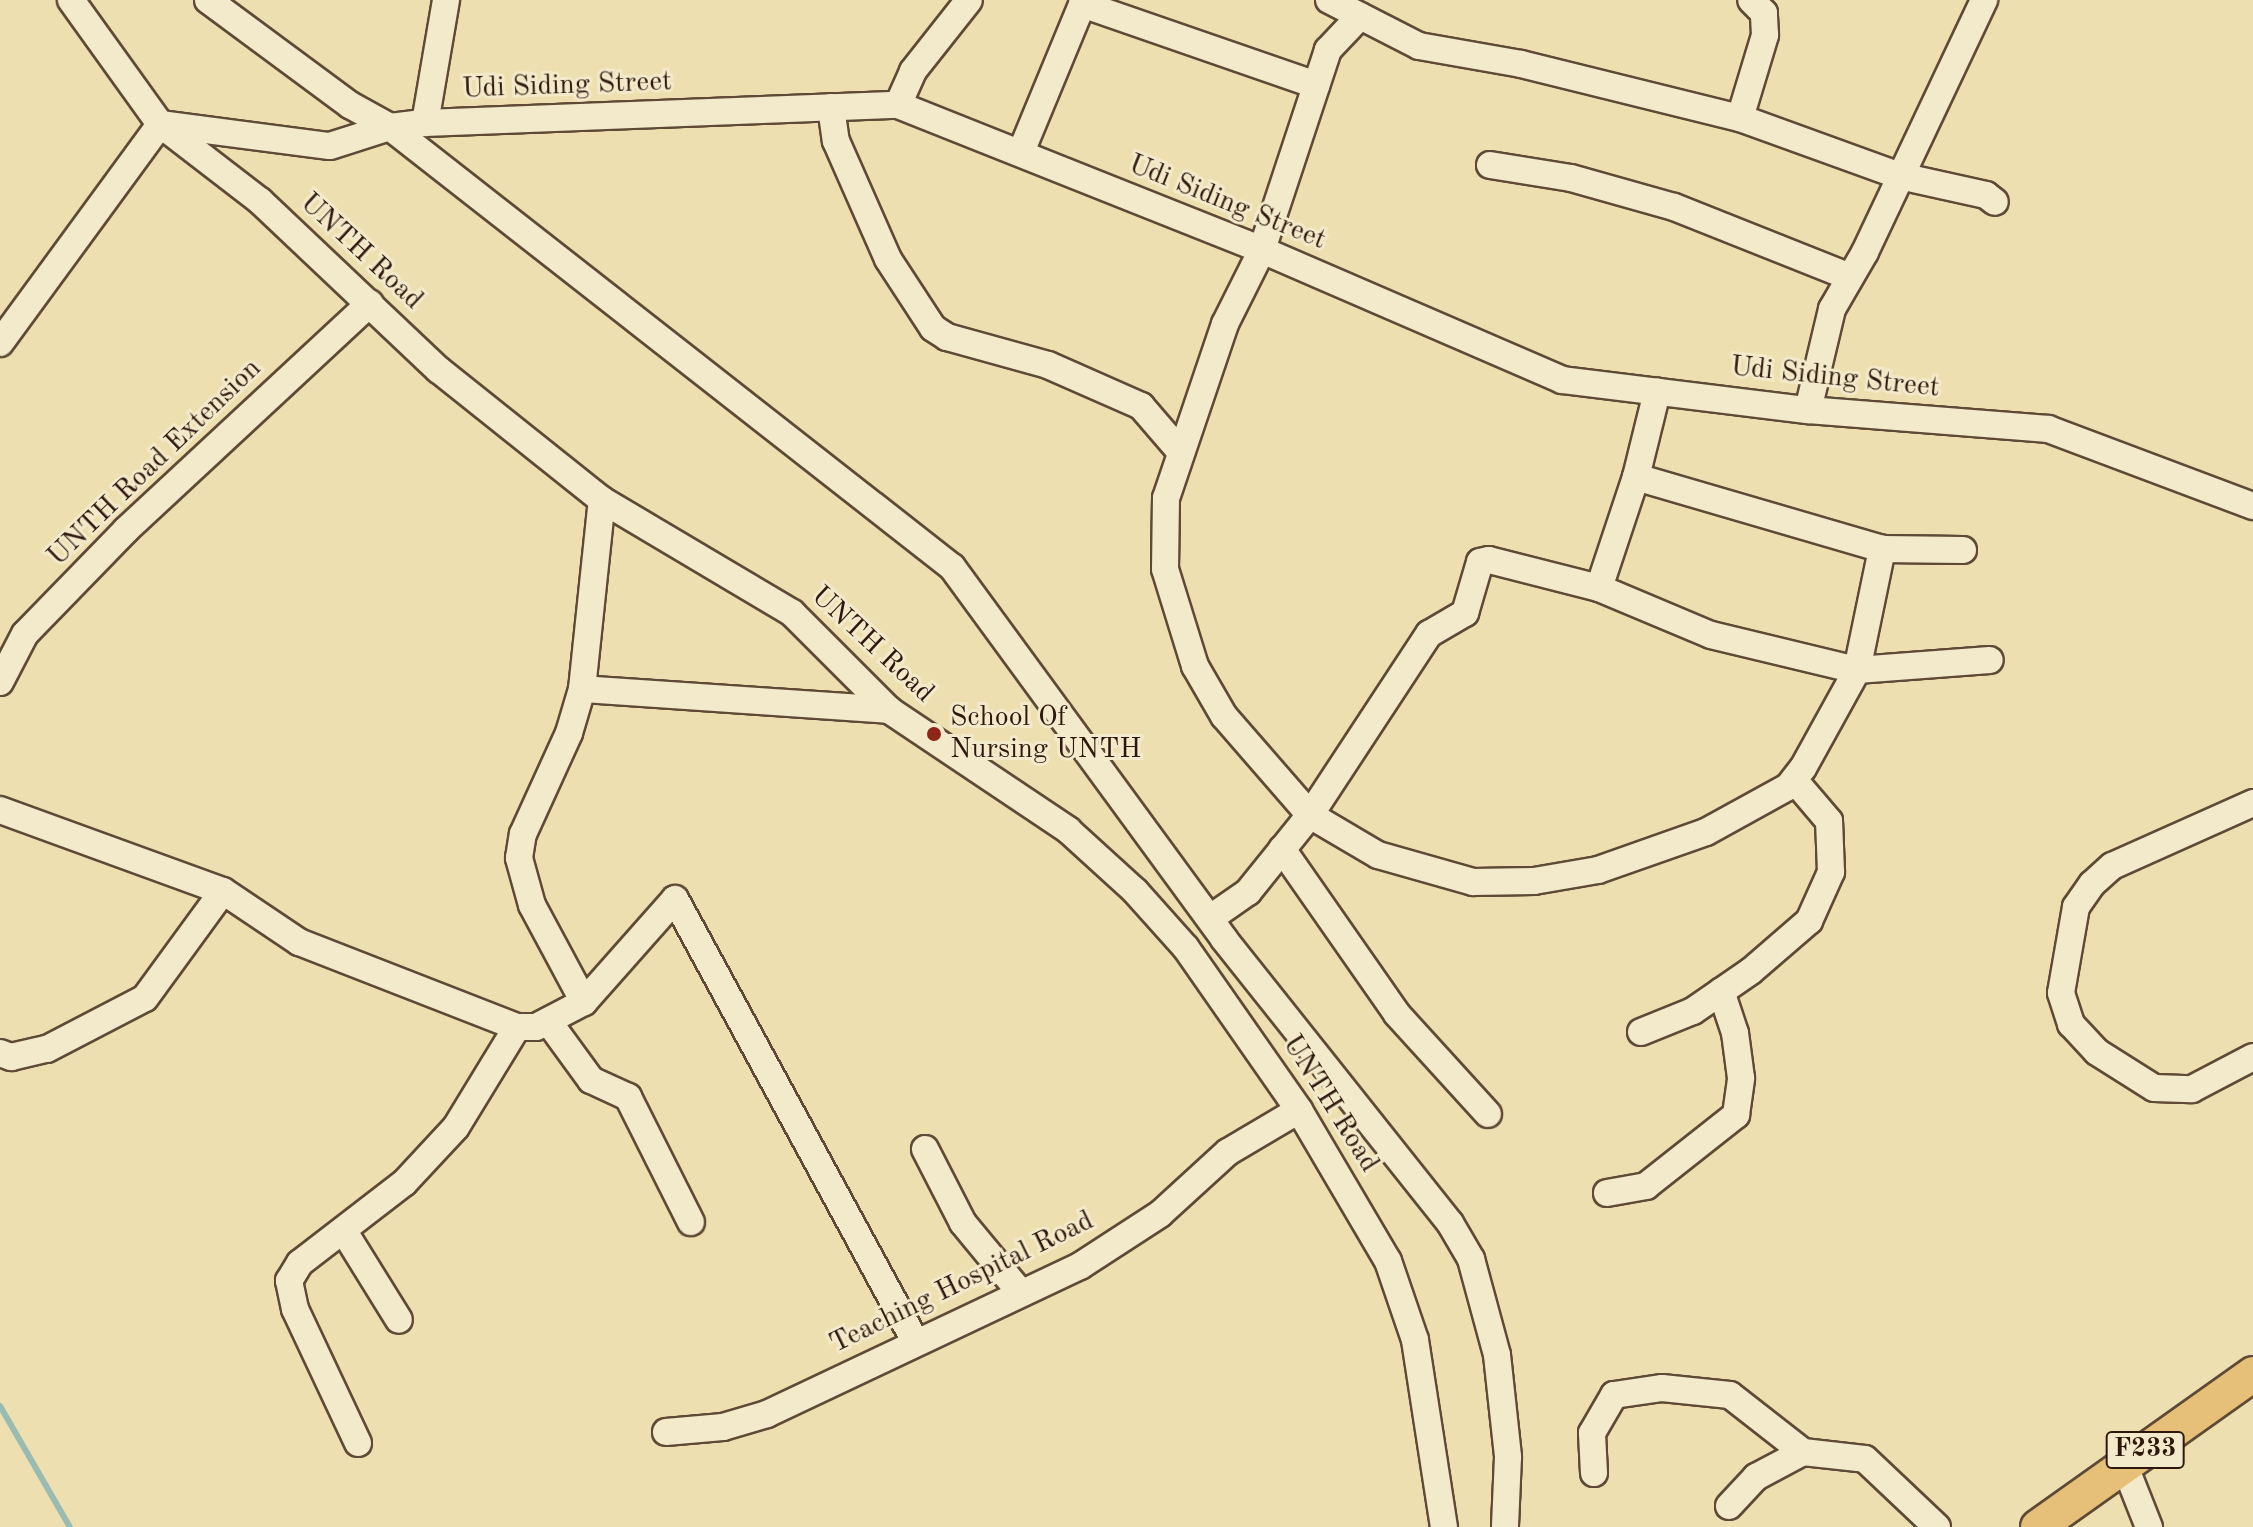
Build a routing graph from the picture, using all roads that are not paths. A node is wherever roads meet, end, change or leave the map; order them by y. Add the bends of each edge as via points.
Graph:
1 (71, 0) edge
2 (208, 0) edge
3 (446, 0) edge
4 (969, 0) edge
5 (1329, 0) edge
6 (1751, 0) edge
7 (1984, 0) edge
8 (1083, 2) edge
9 (1360, 16) junction
10 (1316, 85) junction
11 (898, 105) junction
12 (831, 107) junction
13 (1740, 118) junction
14 (425, 123) junction
15 (160, 124) junction
16 (390, 127) junction
17 (1021, 152) junction
18 (1490, 165) dead end
19 (1900, 176) junction
20 (1995, 202) dead end
21 (1262, 250) junction
22 (1850, 277) junction
23 (370, 303) junction
24 (0, 343) edge
25 (1657, 392) junction
26 (1808, 410) junction
27 (1179, 450) junction
28 (1636, 477) junction
29 (602, 500) junction
30 (2253, 506) edge
31 (1882, 549) junction
32 (1963, 550) dead end
33 (1599, 588) junction
34 (1990, 660) dead end
35 (1857, 670) junction
36 (0, 682) edge
37 (582, 689) junction
38 (889, 710) junction
39 (1795, 781) junction
40 (2253, 803) edge
41 (0, 810) edge
42 (1310, 815) junction
43 (1282, 849) junction
44 (223, 891) junction
45 (1212, 917) junction
46 (1721, 991) junction
47 (584, 1002) junction
48 (548, 1021) junction
49 (517, 1027) junction
50 (1641, 1032) dead end
51 (0, 1053) edge
52 (2253, 1057) edge
53 (1299, 1110) junction
54 (1488, 1114) dead end
55 (925, 1149) dead end
56 (1607, 1193) dead end
57 (691, 1222) dead end
58 (345, 1233) junction
59 (1021, 1293) junction
60 (399, 1320) dead end
61 (915, 1341) junction
62 (2253, 1374) edge
63 (666, 1432) dead end
64 (358, 1443) dead end
65 (1803, 1452) junction
66 (2124, 1464) junction
67 (1594, 1473) dead end
68 (1729, 1506) dead end
69 (1444, 1527) edge
70 (1505, 1527) edge
71 (1937, 1527) edge
72 (2038, 1527) edge
73 (2149, 1527) edge

1 - 15 street, UNTH Road
2 - 16 street via 350,105
3 - 14 street
4 - 11 street via 913,71
5 - 9 street
6 - 13 street via 1764,13 1765,35
7 - 19 street
8 - 10 street
8 - 17 street
9 - 10 street via 1328,50
9 - 13 street via 1419,46 1521,64
10 - 21 street
11 - 12 street, Udi Siding Street
11 - 17 street, Udi Siding Street
12 - 14 street, Udi Siding Street
12 - 27 street via 836,141 888,259 933,328 947,337 1048,365 1141,406
13 - 19 street
14 - 16 street, Udi Siding Street
15 - 16 street, Udi Siding Street via 330,146
15 - 23 street, UNTH Road via 260,201
15 - 24 street
16 - 45 street via 952,567
17 - 21 street, Udi Siding Street
18 - 22 street via 1571,178 1674,207
19 - 20 street via 1986,195
19 - 22 street
21 - 25 street, Udi Siding Street via 1562,380
21 - 27 street via 1225,324
22 - 26 street via 1832,309
23 - 29 street, UNTH Road via 513,432
23 - 36 street, UNTH Road Extension via 106,551 25,634
25 - 26 street, Udi Siding Street
25 - 28 street
26 - 30 street, Udi Siding Street via 2048,429
27 - 42 street via 1166,498 1165,569 1172,605 1195,666 1224,716
28 - 31 street
28 - 33 street
29 - 37 street
29 - 38 street, UNTH Road via 792,613
31 - 32 street
31 - 35 street
33 - 35 street via 1711,635
33 - 42 street via 1480,562 1465,613 1429,634
34 - 35 street
35 - 39 street
37 - 38 street
37 - 47 street via 569,733 523,834 519,858 532,905
38 - 53 street, UNTH Road via 1059,824 1135,891 1186,948
39 - 42 street via 1664,850 1598,870 1534,881 1473,882 1426,872 1378,855
39 - 46 street via 1829,821 1831,872 1809,921
40 - 52 street via 2112,866 2092,884 2076,907 2061,993 2071,1024 2097,1052 2154,1088 2192,1089
41 - 44 street
42 - 43 street
43 - 45 street via 1248,892
43 - 54 street via 1397,1014
44 - 49 street via 299,942
44 - 51 street via 145,998 47,1049 11,1057
45 - 70 street via 1274,1003 1419,1181 1471,1259 1497,1355 1508,1457
46 - 50 street via 1693,1011
46 - 56 street via 1735,1033 1741,1078 1736,1115 1646,1186
47 - 48 street
47 - 61 street via 675,899
48 - 49 street via 528,1029
48 - 57 street via 591,1080 628,1097
49 - 58 street via 456,1127 404,1183
53 - 59 street, Teaching Hospital Road via 1228,1152 1160,1214 1116,1245
53 - 69 street, UNTH Road via 1388,1261 1403,1299 1424,1387
55 - 59 street via 963,1223
58 - 60 street
58 - 64 street via 300,1263 289,1281 295,1309
59 - 61 street, Teaching Hospital Road
61 - 63 street, Teaching Hospital Road via 767,1414 723,1427
62 - 66 main road, F233
65 - 67 street via 1730,1395 1637,1390 1614,1395 1592,1433
65 - 68 street via 1756,1477
65 - 71 street via 1865,1459
66 - 72 main road, F233
66 - 73 street

